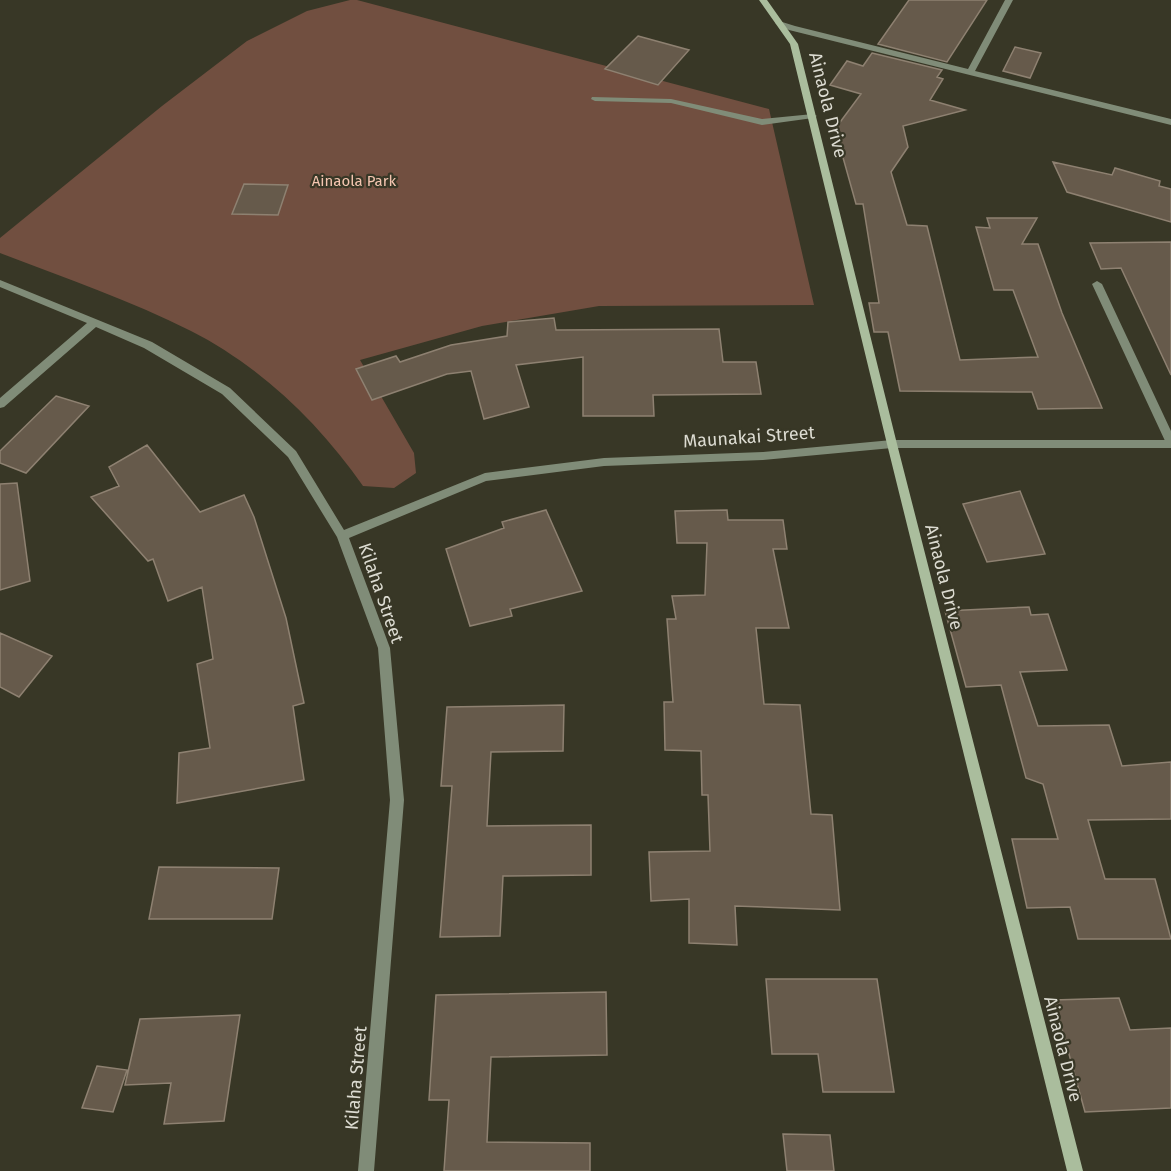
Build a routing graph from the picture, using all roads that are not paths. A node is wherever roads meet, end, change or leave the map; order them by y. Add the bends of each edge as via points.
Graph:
1 (763, 0) edge
2 (1009, 0) edge
3 (779, 23) junction
4 (970, 73) junction
5 (595, 99) dead end
6 (813, 116) junction
7 (1171, 122) edge
8 (0, 283) edge
9 (1097, 284) dead end
10 (95, 321) junction
11 (0, 404) edge
12 (891, 444) junction
13 (1171, 444) edge
14 (342, 536) junction
15 (366, 1171) edge
16 (1075, 1171) edge

1 - 3 street, Ainaola Drive
2 - 4 street
3 - 4 street
3 - 6 street, Ainaola Drive via 794,44
4 - 7 street
5 - 6 street via 671,101 762,122
6 - 12 street, Ainaola Drive
8 - 10 street, Kilaha Street
9 - 13 street
10 - 11 street
10 - 14 street, Kilaha Street via 148,345 226,391 292,454
12 - 13 street, Maunakai Street
12 - 14 street, Maunakai Street via 764,456 604,462 485,477
12 - 16 street, Ainaola Drive
14 - 15 street, Kilaha Street via 384,648 397,800

